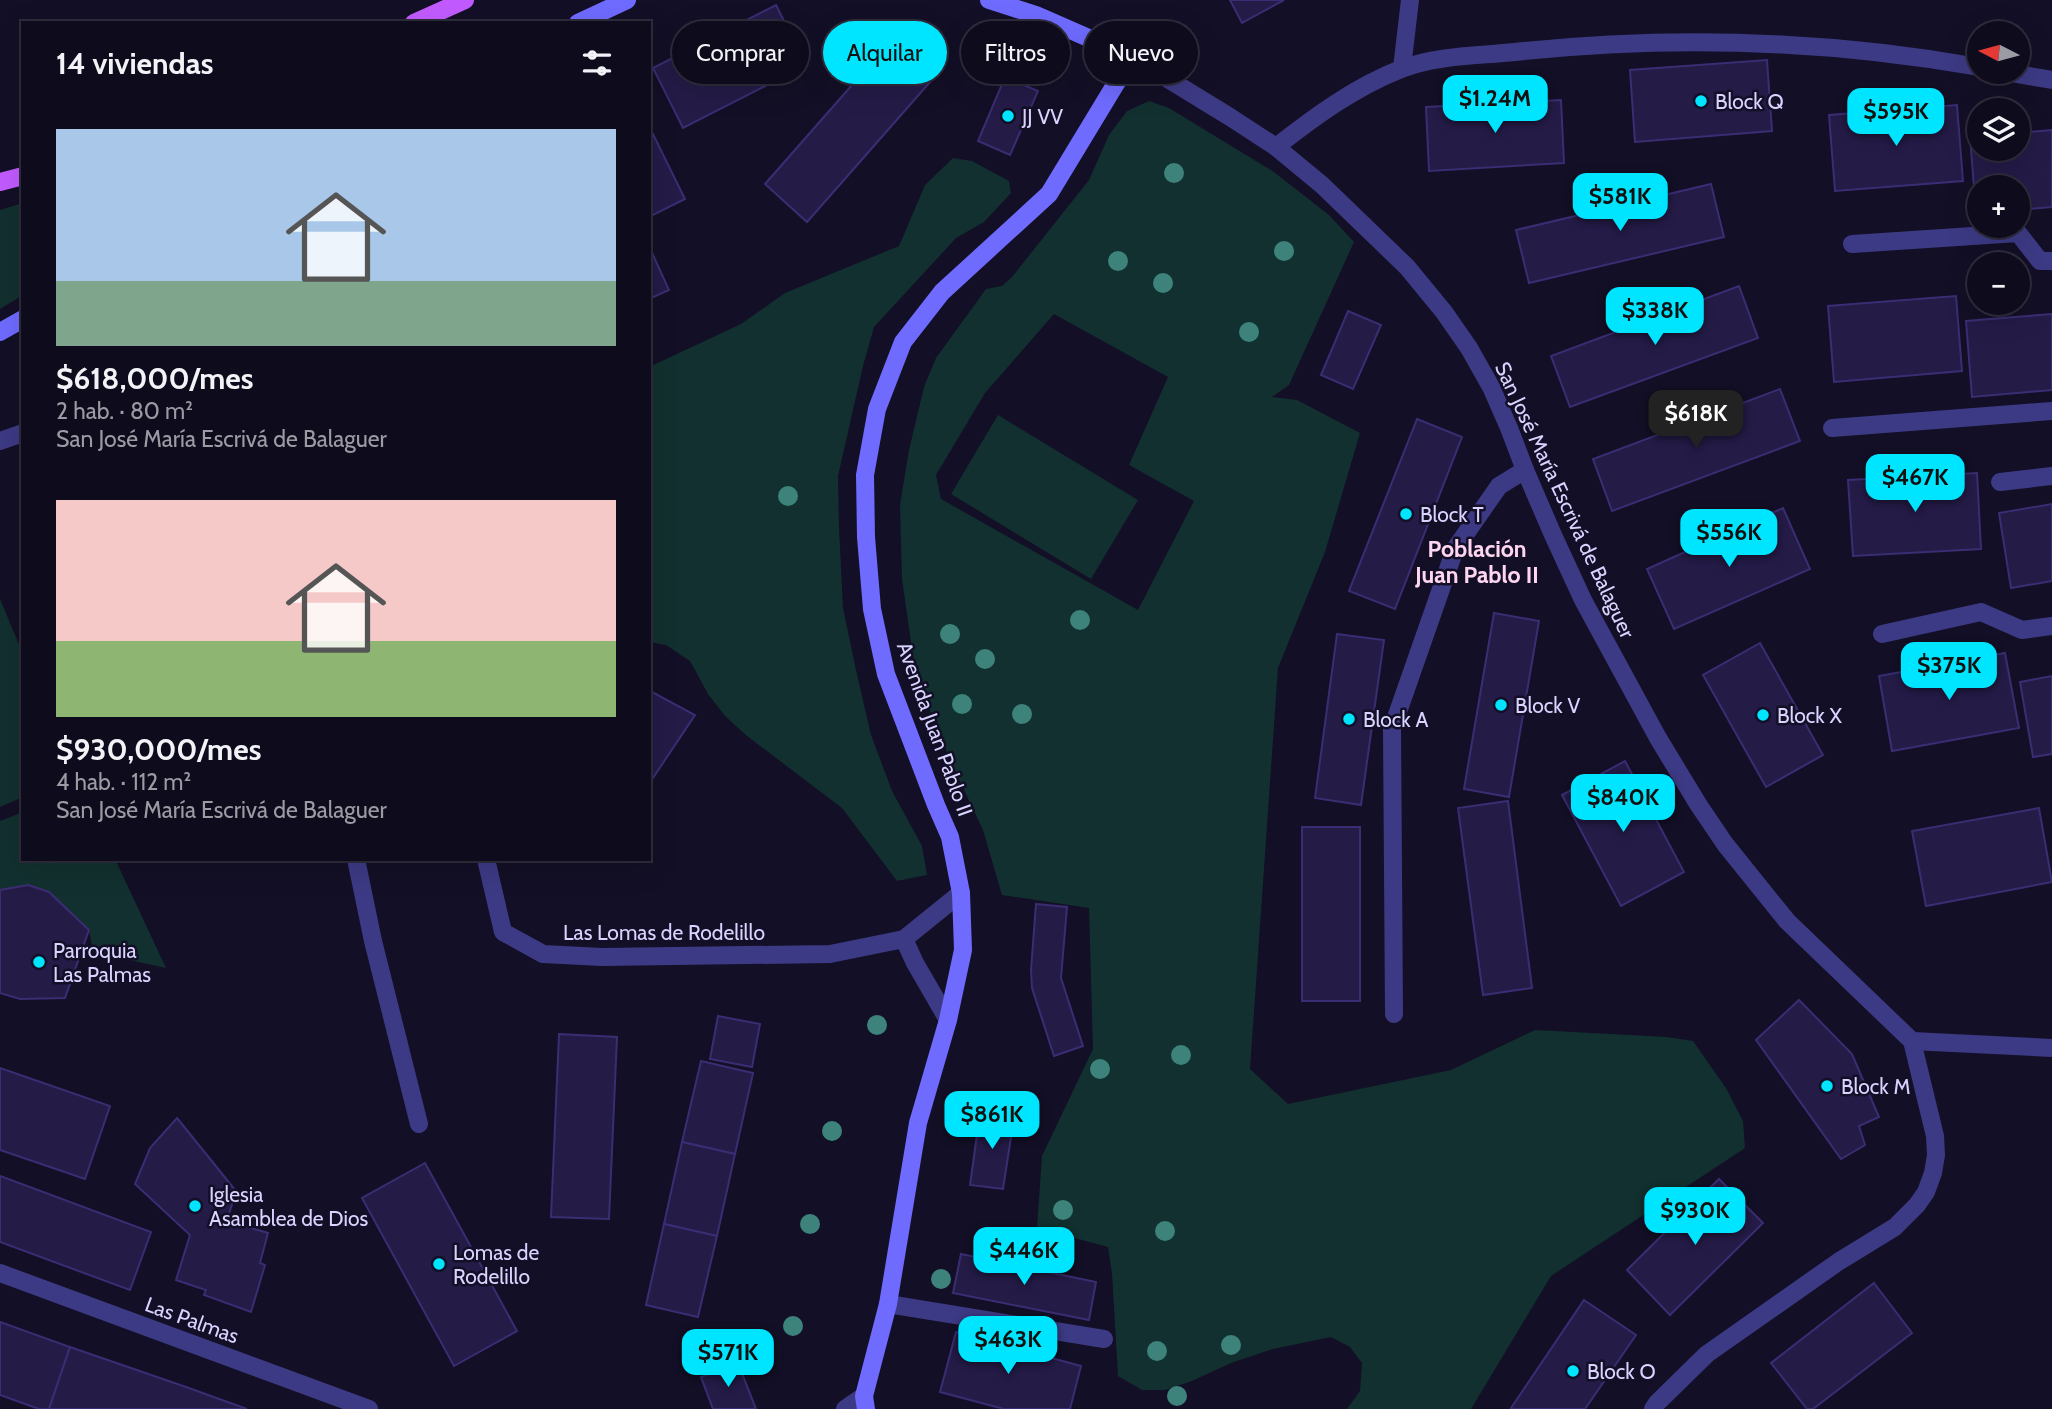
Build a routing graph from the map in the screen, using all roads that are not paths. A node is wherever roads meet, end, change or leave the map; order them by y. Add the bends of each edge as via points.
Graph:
1 (465, 0) edge
2 (627, 0) edge
3 (989, 0) edge
4 (1410, 0) edge
5 (418, 21) edge
6 (582, 21) edge
7 (1084, 36) edge
8 (1967, 65) edge
9 (1402, 68) junction
10 (2030, 76) edge
11 (2052, 80) edge
12 (1116, 84) edge
13 (1176, 84) edge
14 (1276, 147) junction
15 (21, 176) edge
16 (0, 181) edge
17 (1852, 244) dead end
18 (2052, 261) edge
19 (21, 320) edge
20 (0, 332) edge
21 (2052, 411) edge
22 (1832, 428) dead end
23 (21, 434) edge
24 (0, 441) edge
25 (1525, 470) junction
26 (2052, 477) edge
27 (2000, 482) dead end
28 (2052, 626) edge
29 (1882, 634) dead end
30 (356, 861) edge
31 (486, 861) edge
32 (961, 893) junction
33 (904, 939) junction
34 (1394, 1014) dead end
35 (947, 1020) junction
36 (1912, 1041) junction
37 (2052, 1048) edge
38 (419, 1124) dead end
39 (0, 1272) edge
40 (888, 1304) junction
41 (1104, 1339) dead end
42 (865, 1402) edge
43 (369, 1409) edge
44 (845, 1409) edge
45 (1653, 1409) edge

1 - 5 main road
2 - 6 street
3 - 7 street, San José María Escrivá de Balaguer
4 - 9 street
8 - 9 street via 1817,46 1662,42 1459,56
9 - 14 street via 1351,95
10 - 11 street
12 - 32 street, Avenida Juan Pablo II via 1049,194 942,292 904,342 877,409 865,475 872,609 887,674 950,837
13 - 14 street, San José María Escrivá de Balaguer
14 - 25 street, San José María Escrivá de Balaguer via 1366,226 1444,312 1490,387
15 - 16 main road
17 - 18 street via 2018,233 2040,261
19 - 20 street
21 - 22 street
23 - 24 street
25 - 34 street via 1499,486 1455,549 1392,729
25 - 36 street, San José María Escrivá de Balaguer via 1619,670 1725,844 1787,921
26 - 27 street
28 - 29 street via 2022,630 1981,612
30 - 38 street
31 - 33 street, Las Lomas de Rodelillo via 503,932 543,954 830,954
32 - 33 street, Las Lomas de Rodelillo
32 - 35 street, Avenida Juan Pablo II via 963,950
33 - 35 street
35 - 40 street, Avenida Juan Pablo II via 918,1123
36 - 37 street
36 - 45 street via 1936,1154 1933,1174 1917,1205 1895,1227 1707,1354
39 - 43 street, Las Palmas
40 - 41 street
40 - 42 street, Avenida Juan Pablo II
42 - 44 street

